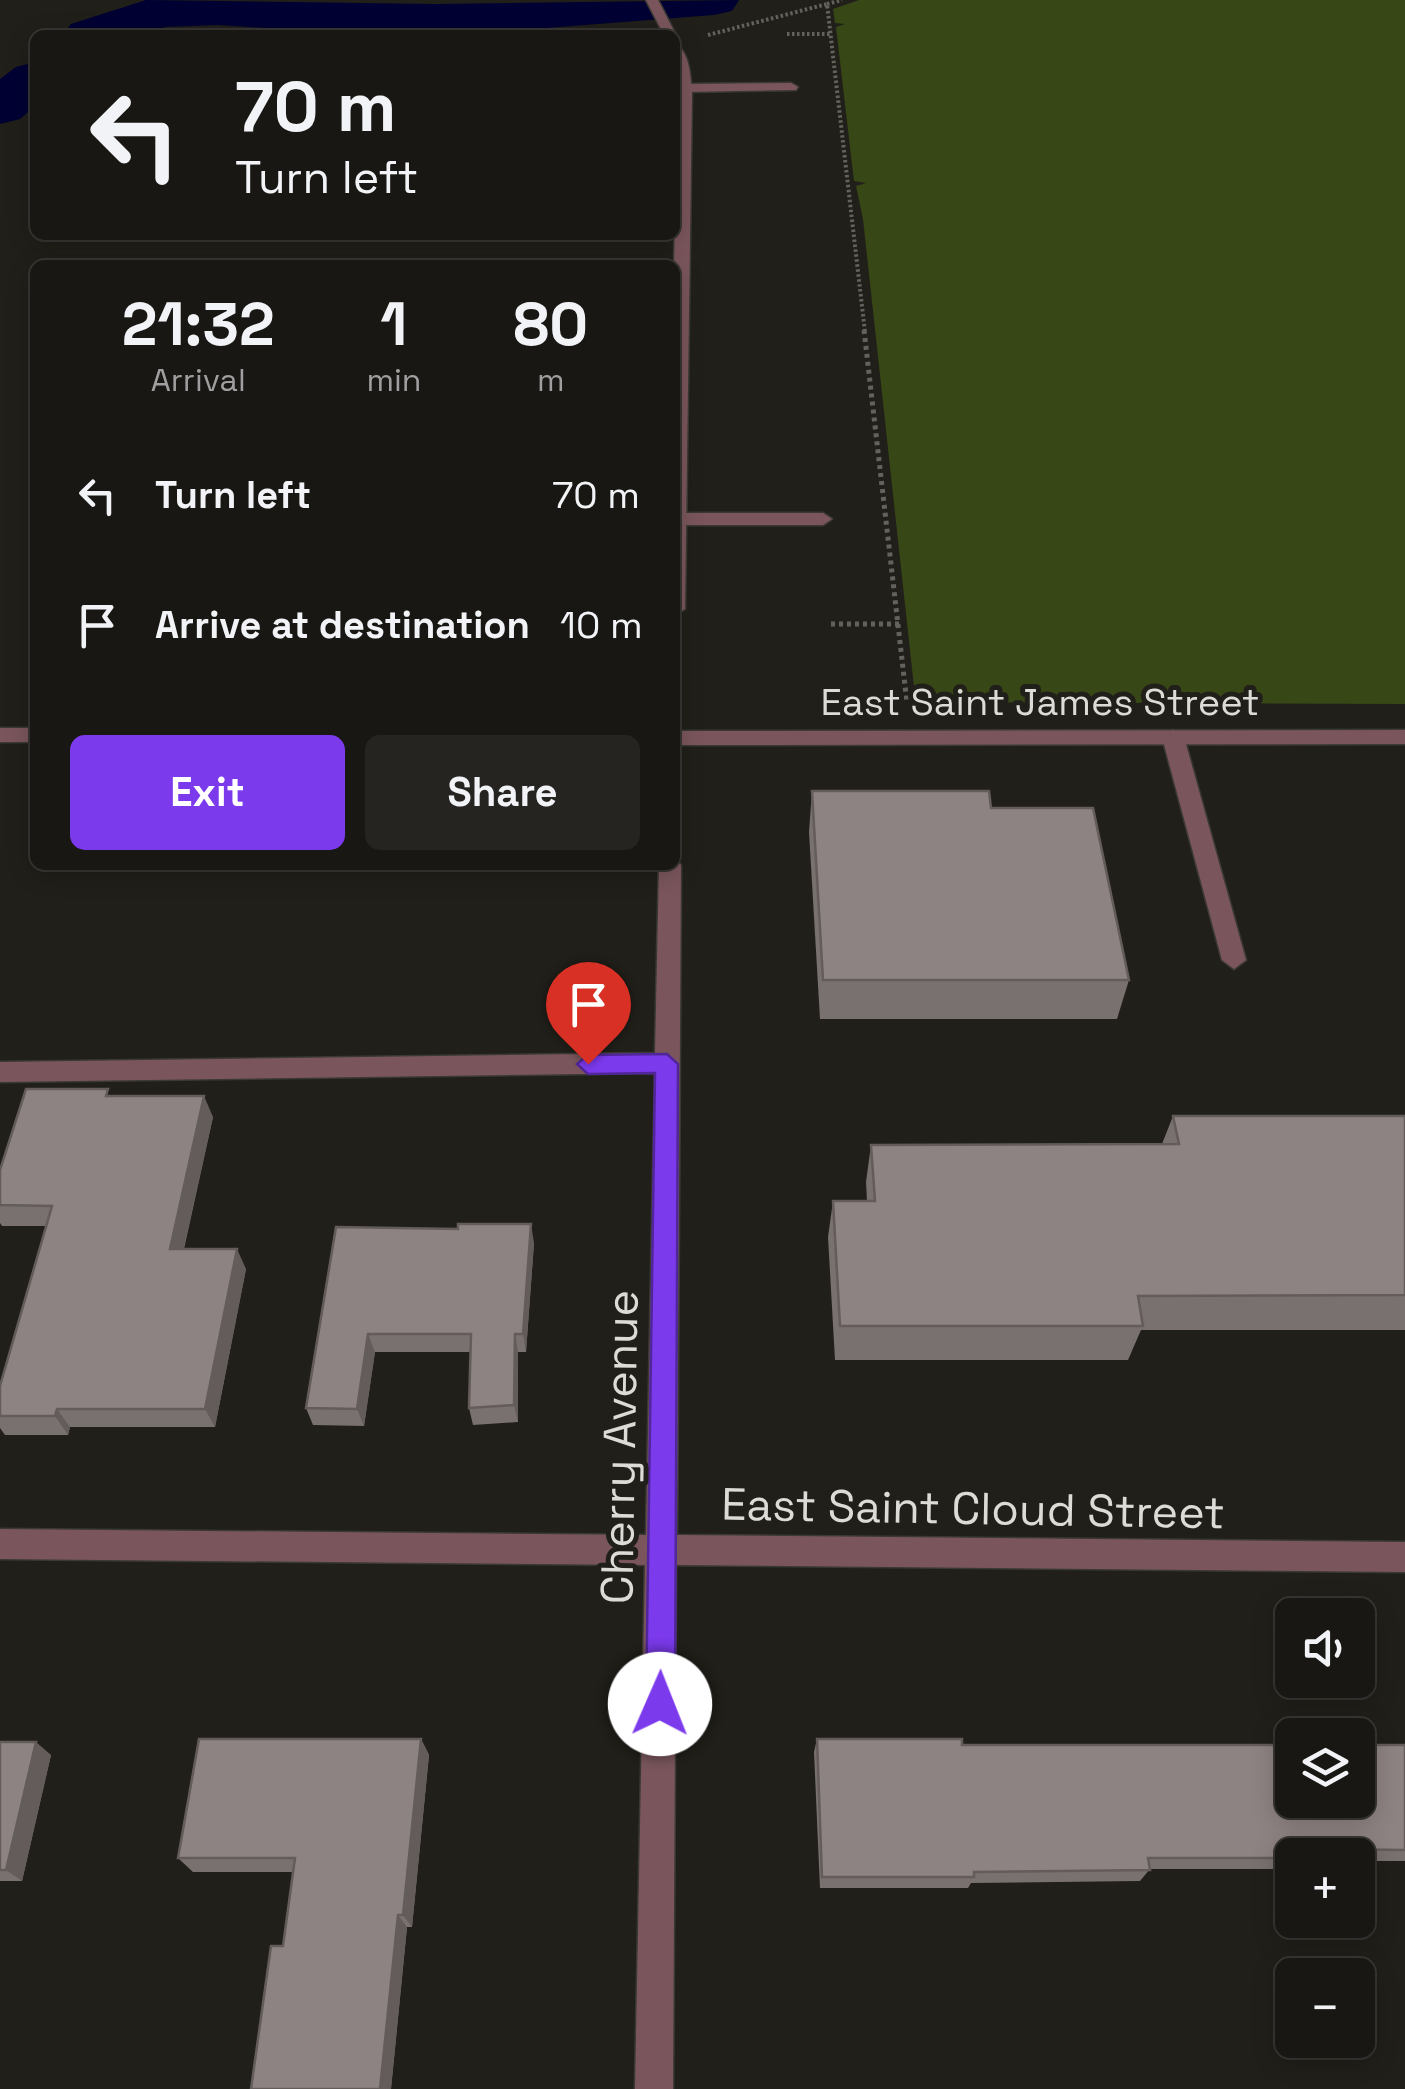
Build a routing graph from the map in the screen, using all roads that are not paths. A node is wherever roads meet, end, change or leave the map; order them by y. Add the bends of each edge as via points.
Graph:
1 (652, 0) edge
2 (667, 30) edge
3 (680, 68) edge
4 (791, 87) dead end
5 (685, 88) junction
6 (680, 357) edge
7 (680, 519) edge
8 (823, 519) dead end
9 (0, 734) edge
10 (30, 735) edge
11 (1173, 737) junction
12 (1405, 737) edge
13 (680, 738) edge
14 (670, 870) edge
15 (1234, 960) dead end
16 (667, 1064) junction
17 (0, 1072) edge
18 (0, 1544) edge
19 (663, 1550) junction
20 (1405, 1557) edge
21 (654, 2089) edge

1 - 2 street
3 - 5 street
4 - 5 street
5 - 6 street
7 - 8 street
9 - 10 street
11 - 12 street, East Saint James Street
11 - 13 street, East Saint James Street
11 - 15 street
14 - 16 street, Cherry Avenue
16 - 17 street
16 - 19 street, Cherry Avenue
18 - 19 street, East Saint Cloud Street
19 - 20 street, East Saint Cloud Street
19 - 21 street, Cherry Avenue

